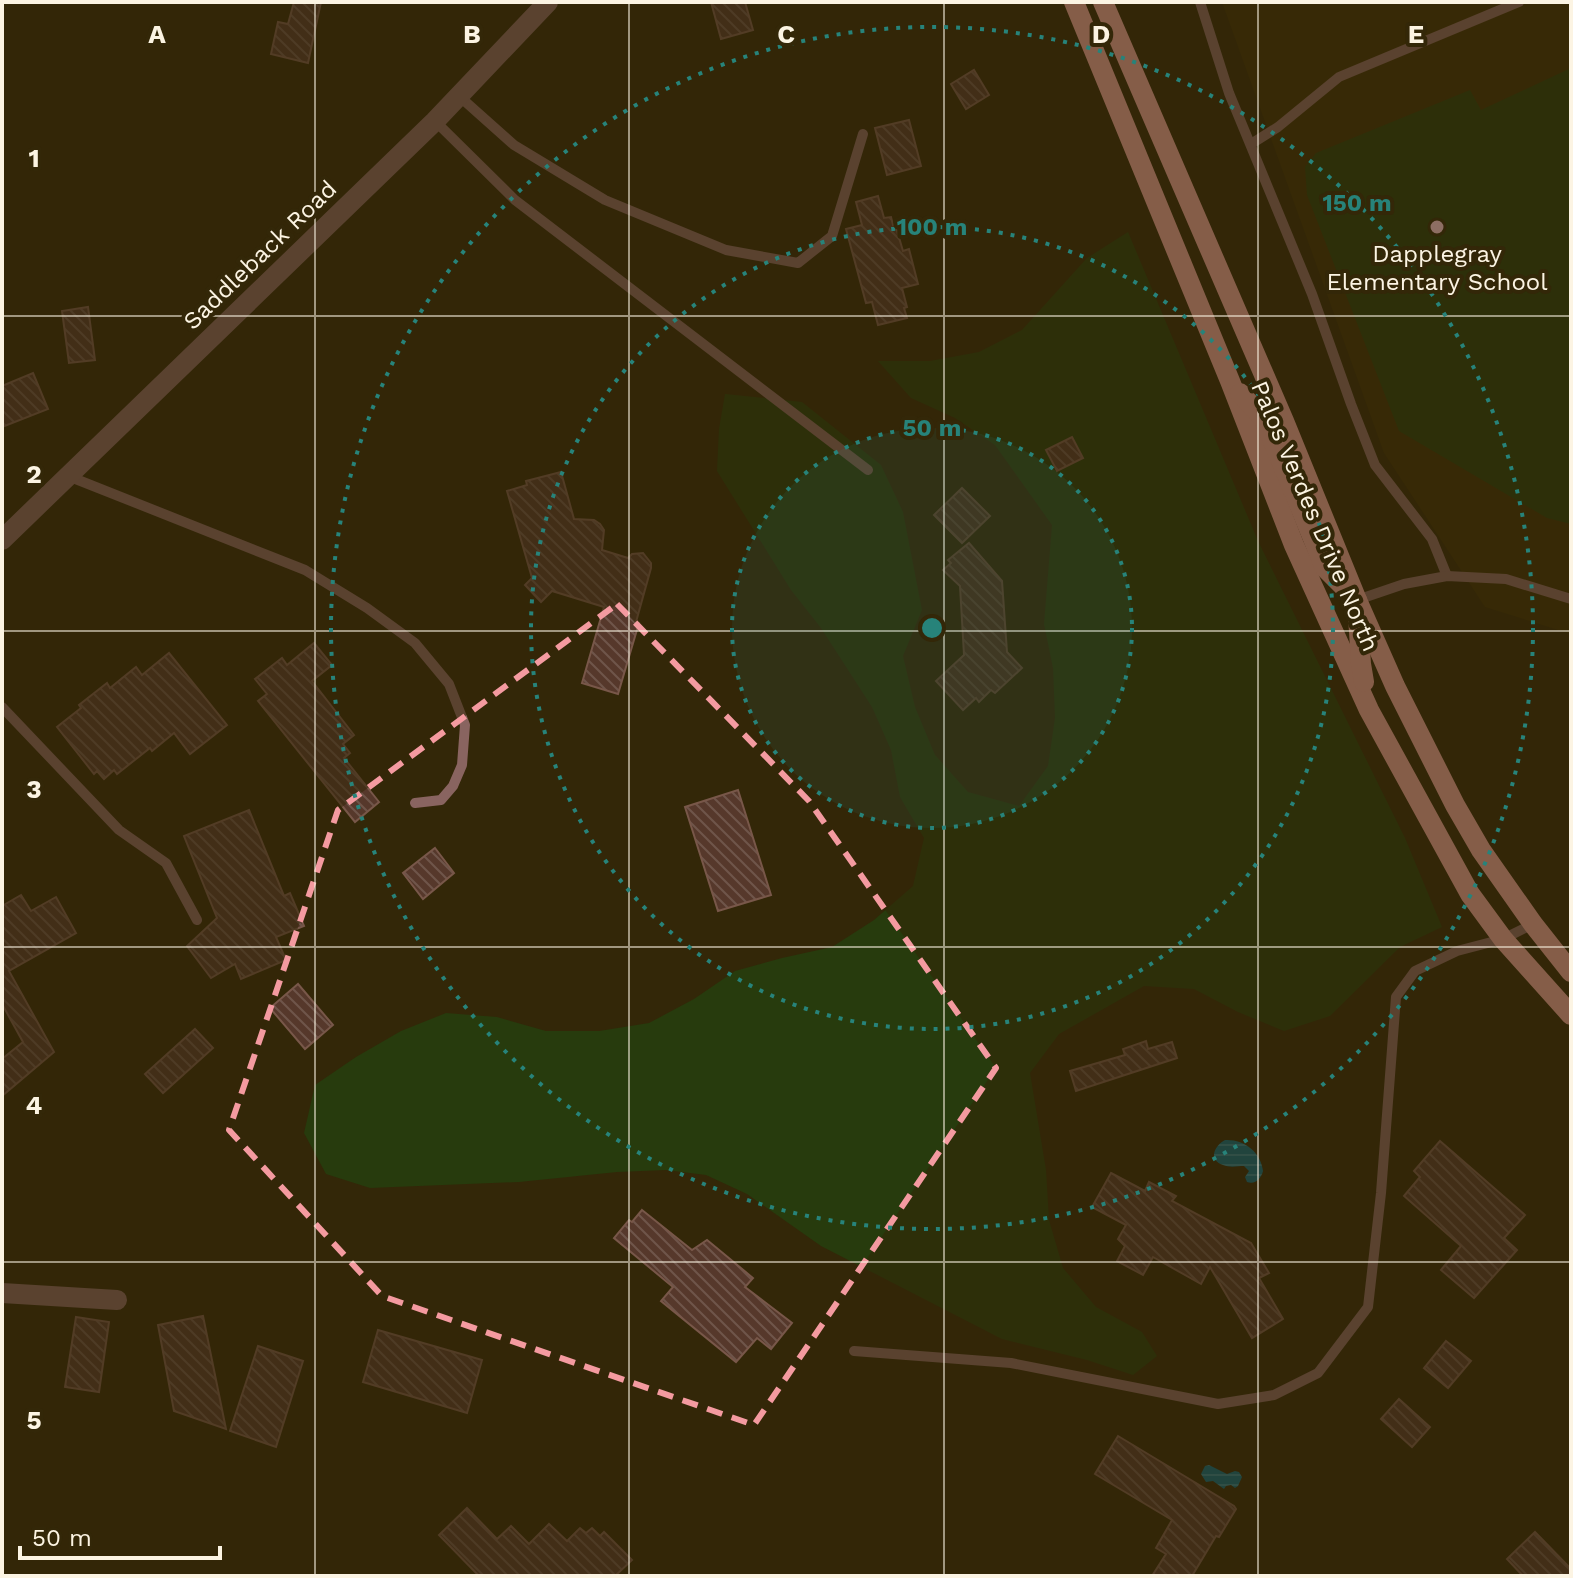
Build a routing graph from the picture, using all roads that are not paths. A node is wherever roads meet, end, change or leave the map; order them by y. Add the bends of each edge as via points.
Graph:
1 (548, 2) edge
2 (1074, 2) edge
3 (1103, 2) edge
4 (1200, 2) edge
5 (1519, 2) edge
6 (459, 96) junction
7 (435, 121) junction
8 (863, 134) dead end
9 (1251, 144) junction
10 (1230, 381) junction
11 (868, 470) dead end
12 (68, 476) junction
13 (2, 540) edge
14 (1447, 576) junction
15 (1571, 599) edge
16 (1357, 600) junction
17 (2, 707) edge
18 (1369, 710) junction
19 (415, 803) dead end
20 (197, 920) dead end
21 (1533, 924) junction
22 (1503, 939) junction
23 (1571, 972) edge
24 (1571, 1015) edge
25 (2, 1293) edge
26 (117, 1300) dead end
27 (854, 1351) dead end

1 - 6 street, Saddleback Road
2 - 10 main road, Palos Verdes Drive North
3 - 16 main road, Palos Verdes Drive North
4 - 9 lane
5 - 9 lane via 1339,77
6 - 7 street, Saddleback Road
6 - 8 lane via 514,145 605,200 726,250 798,263 832,236
7 - 11 lane via 515,200
7 - 12 street, Saddleback Road
9 - 14 lane via 1375,465 1432,539
10 - 16 main road via 1264,419 1325,568
10 - 18 main road, Palos Verdes Drive North via 1294,545
12 - 13 street, Saddleback Road
12 - 19 lane via 305,570 415,643 449,684 465,725 462,765 453,786 441,800
14 - 15 lane via 1506,579
14 - 16 lane
16 - 18 main road
16 - 21 main road, Palos Verdes Drive North via 1455,805
17 - 20 lane via 119,830 166,863
18 - 22 main road, Palos Verdes Drive North via 1470,894
21 - 22 lane
21 - 23 main road, Palos Verdes Drive North
22 - 24 main road, Palos Verdes Drive North
22 - 27 lane via 1457,951 1415,971 1396,997 1368,1307 1318,1373 1274,1395 1218,1404 1011,1363
25 - 26 street

